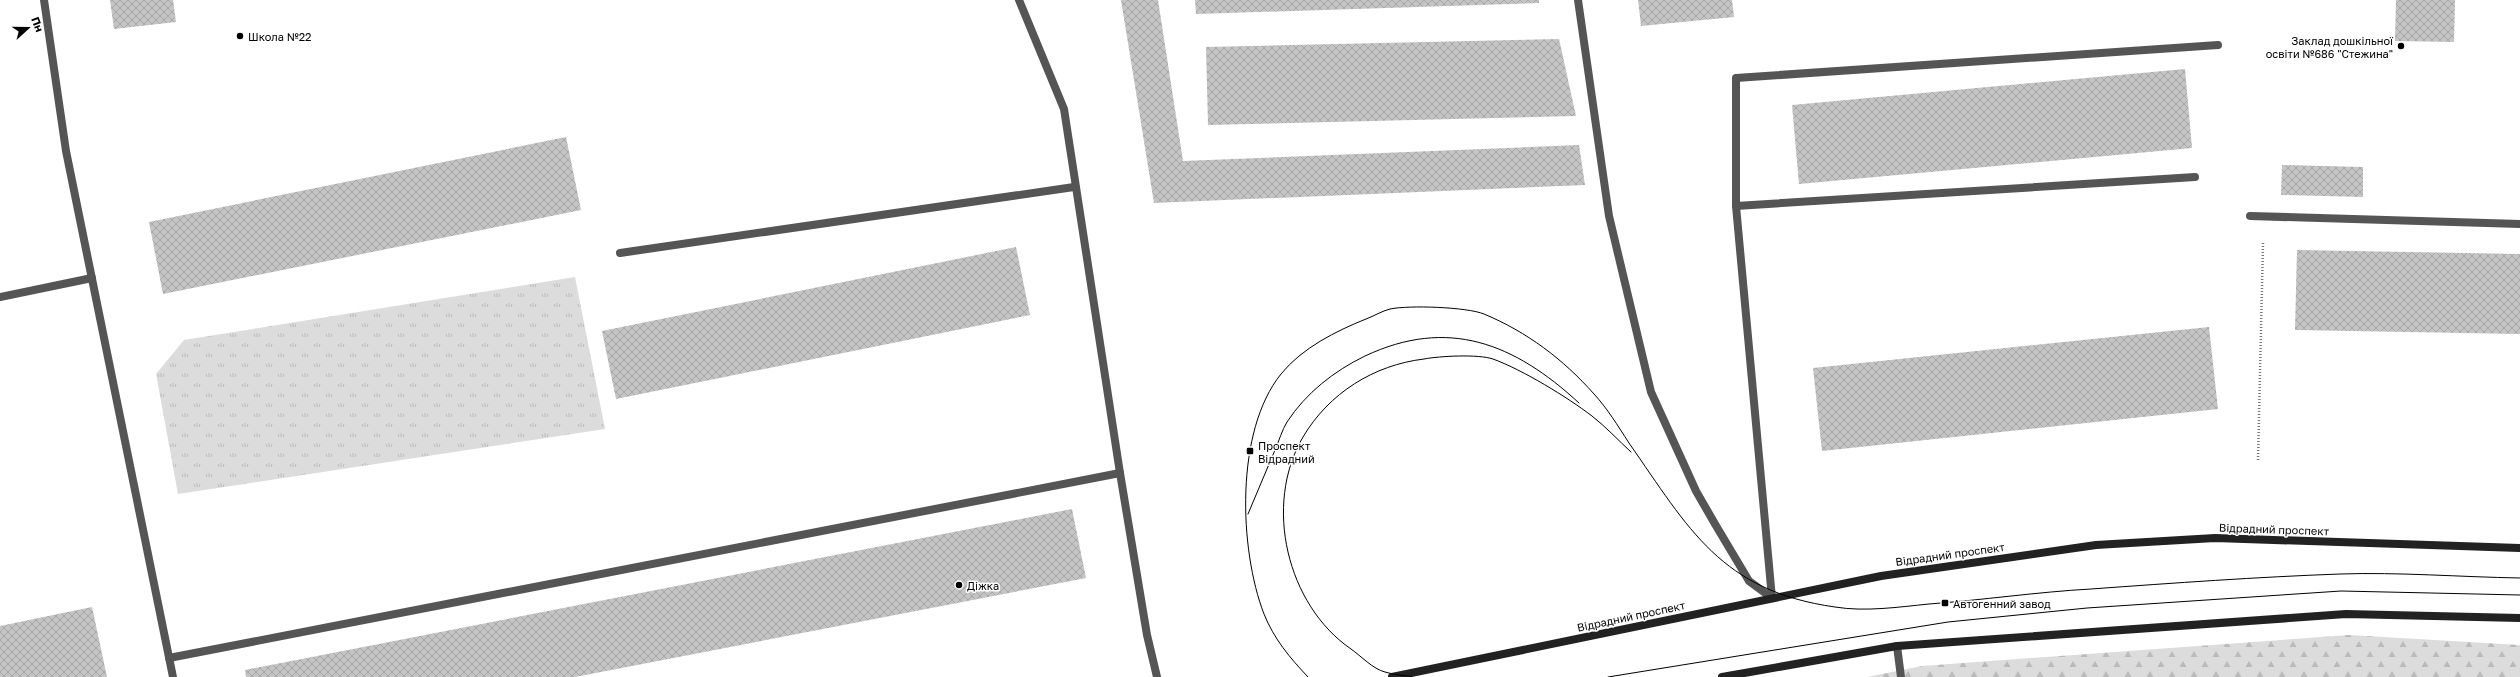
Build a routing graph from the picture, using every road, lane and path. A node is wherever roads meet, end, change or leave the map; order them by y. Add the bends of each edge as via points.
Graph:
1 (44, 0) edge
2 (1019, 0) edge
3 (1578, 0) edge
4 (2218, 45) dead end
5 (2195, 178) dead end
6 (1074, 188) junction
7 (1736, 206) junction
8 (2250, 216) dead end
9 (2263, 216) junction
10 (2520, 224) edge
11 (620, 253) dead end
12 (92, 278) junction
13 (0, 297) edge
14 (2258, 460) dead end
15 (1120, 474) junction
16 (2520, 548) edge
17 (1772, 598) junction
18 (2520, 618) edge
19 (1897, 646) junction
20 (169, 658) junction
21 (173, 677) edge
22 (1157, 677) edge
23 (1392, 677) edge
24 (1722, 677) edge
25 (1901, 677) edge

1 - 12 lane via 66,151
2 - 6 lane via 1064,109
3 - 17 lane via 1609,216 1651,392 1696,491 1715,524 1749,581
4 - 7 lane via 1736,78
5 - 7 lane
6 - 11 lane
6 - 15 lane
7 - 17 lane
8 - 9 lane
9 - 10 lane
9 - 14 path
12 - 13 lane
12 - 20 lane
15 - 20 lane
15 - 22 lane via 1147,635
16 - 17 main road, Відрадний проспект via 2216,538 2096,545 1942,565
17 - 23 main road, Відрадний проспект
18 - 19 main road via 2346,614
19 - 24 main road
19 - 25 lane
20 - 21 lane

